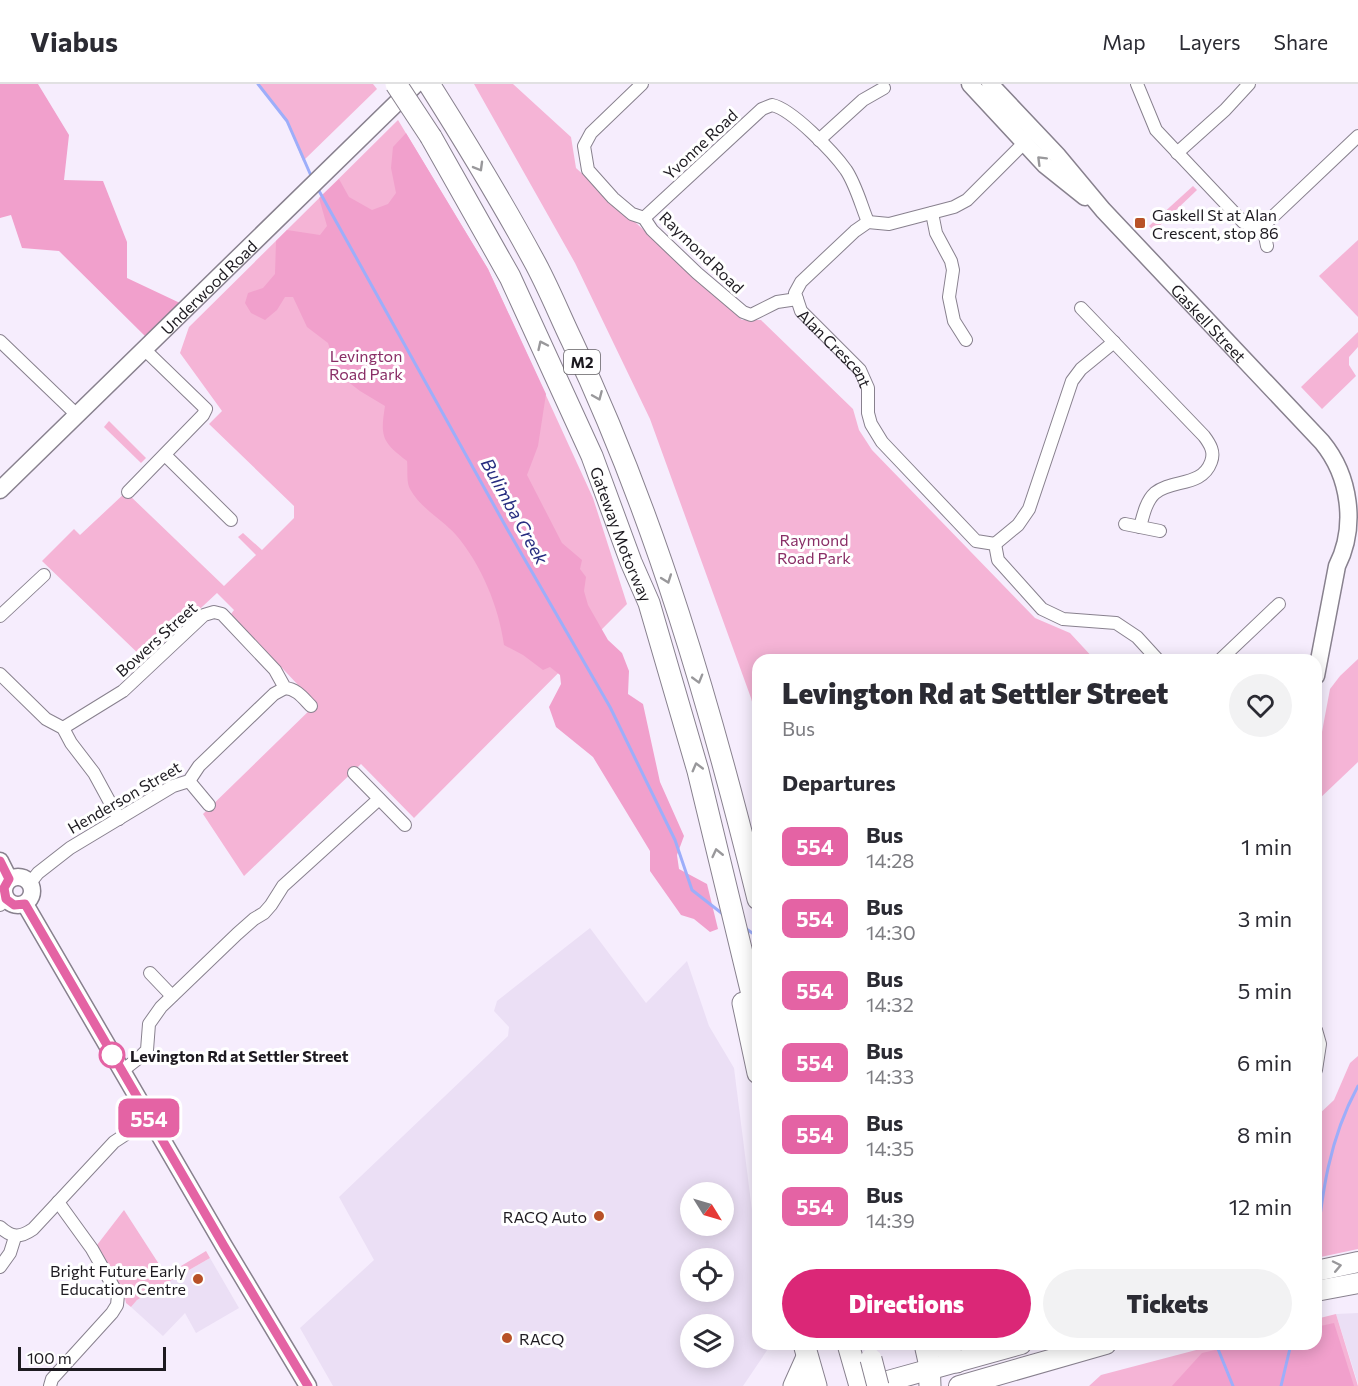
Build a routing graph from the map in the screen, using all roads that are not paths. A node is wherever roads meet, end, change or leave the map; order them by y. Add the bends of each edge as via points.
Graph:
1 (396, 84) edge
2 (416, 84) edge
3 (429, 84) edge
4 (642, 84) edge
5 (970, 84) edge
6 (990, 84) edge
7 (1137, 84) edge
8 (1249, 84) edge
9 (884, 88) dead end
10 (1358, 136) edge
11 (1030, 137) junction
12 (819, 141) junction
13 (1178, 153) junction
14 (932, 213) junction
15 (644, 219) junction
16 (868, 222) junction
17 (1263, 226) junction
18 (1267, 246) dead end
19 (796, 299) junction
20 (1082, 308) dead end
21 (966, 340) dead end
22 (0, 341) edge
23 (1114, 342) junction
24 (144, 349) junction
25 (78, 415) junction
26 (165, 455) junction
27 (0, 490) edge
28 (128, 492) dead end
29 (231, 520) dead end
30 (1125, 524) dead end
31 (1140, 527) junction
32 (1160, 531) dead end
33 (995, 544) junction
34 (44, 575) dead end
35 (1279, 604) dead end
36 (0, 616) edge
37 (1153, 654) edge
38 (1226, 654) edge
39 (1320, 654) edge
40 (0, 674) edge
41 (285, 688) junction
42 (311, 706) dead end
43 (63, 728) junction
44 (354, 773) dead end
45 (189, 782) junction
46 (379, 799) junction
47 (209, 805) dead end
48 (119, 819) junction
49 (405, 825) dead end
50 (0, 861) edge
51 (752, 876) edge
52 (9, 879) junction
53 (30, 883) junction
54 (3, 902) edge
55 (25, 904) junction
56 (735, 949) junction
57 (150, 973) dead end
58 (172, 996) junction
59 (752, 1000) edge
60 (752, 1041) edge
61 (122, 1071) junction
62 (149, 1119) junction
63 (58, 1202) junction
64 (0, 1227) edge
65 (15, 1237) junction
66 (1358, 1262) edge
67 (0, 1267) edge
68 (1322, 1270) edge
69 (1358, 1283) edge
70 (1322, 1289) edge
71 (805, 1350) edge
72 (927, 1350) edge
73 (946, 1350) edge
74 (1000, 1350) edge
75 (1085, 1350) edge
76 (860, 1353) edge
77 (957, 1362) junction
78 (930, 1378) edge
79 (50, 1386) edge
80 (308, 1386) edge
81 (794, 1386) edge
82 (816, 1386) edge
83 (860, 1386) edge
84 (870, 1386) edge
85 (878, 1386) edge
86 (959, 1386) edge

56 -> 1 highway, Gateway Motorway / M2, bridge via 726,889 698,771 658,633 592,456 510,277
2 - 24 street, Underwood Road
3 -> 51 highway, Gateway Motorway / M2 via 534,261 625,460 682,623
4 - 15 street, Raymond Road via 591,133 584,146 588,170 613,198
5 - 11 street, Gaskell Street
6 - 11 street, Gaskell Street
7 - 13 street via 1156,130
8 - 13 street
9 - 12 street via 863,100
10 - 17 street
11 - 14 street via 967,200
11 - 39 street, Gaskell Street via 1316,435 1336,461 1345,488 1348,533 1337,566
12 - 15 street, Yvonne Road via 787,111 772,105
12 - 16 street, Yvonne Road via 846,170
13 - 17 street via 1244,222
14 - 16 street via 888,224
14 - 21 street via 936,233 953,270 949,297 954,321
15 - 19 street, Raymond Road via 697,273 743,312 751,315 777,302
16 - 19 street, Alan Crescent via 801,282
17 - 18 street
19 - 33 street, Alan Crescent via 801,311 860,370 868,388 871,424 882,442 976,541
20 - 23 street
22 - 25 street
23 - 31 street via 1204,436 1213,455 1210,465 1197,479 1153,494
23 - 33 street via 1072,381 1029,509 1018,525
24 - 25 street, Underwood Road
24 - 26 street via 206,409
25 - 27 street, Underwood Road
26 - 28 street
26 - 29 street
30 - 31 street
31 - 32 street
33 - 37 street via 998,560 1042,609 1063,619 1116,623
34 - 36 street
35 - 38 street
40 - 43 street via 46,719
41 - 42 street, Bowers Street via 299,693
41 - 43 street, Bowers Street via 275,670 222,614 209,612 123,691
41 - 45 street, Henderson Street via 199,766
43 - 48 street
44 - 46 street
45 - 47 street
45 - 48 street, Henderson Street via 174,786
46 - 49 street
46 - 58 street via 283,886 264,913
48 - 53 street, Henderson Street via 54,859
50 - 52 street
52 - 53 street via 20,877
52 - 54 street
53 - 55 street via 32,894
54 - 55 street
55 - 61 street
56 - 59 highway, Gateway Motorway / M2
56 - 60 highway
57 - 58 street
58 - 61 street via 149,1024 147,1050
61 - 62 street
62 - 63 street via 114,1142
62 - 80 street
63 - 65 street via 33,1229
63 - 79 street via 92,1249 118,1295 112,1313 52,1379
64 - 65 street
65 - 67 street
68 -> 66 main road
69 - 70 main road
71 - 81 highway
71 - 82 highway
72 - 78 highway
73 - 77 highway
74 - 77 main road
75 - 86 main road
76 - 83 highway
76 - 85 highway, bridge
77 - 78 main road
78 - 84 main road

